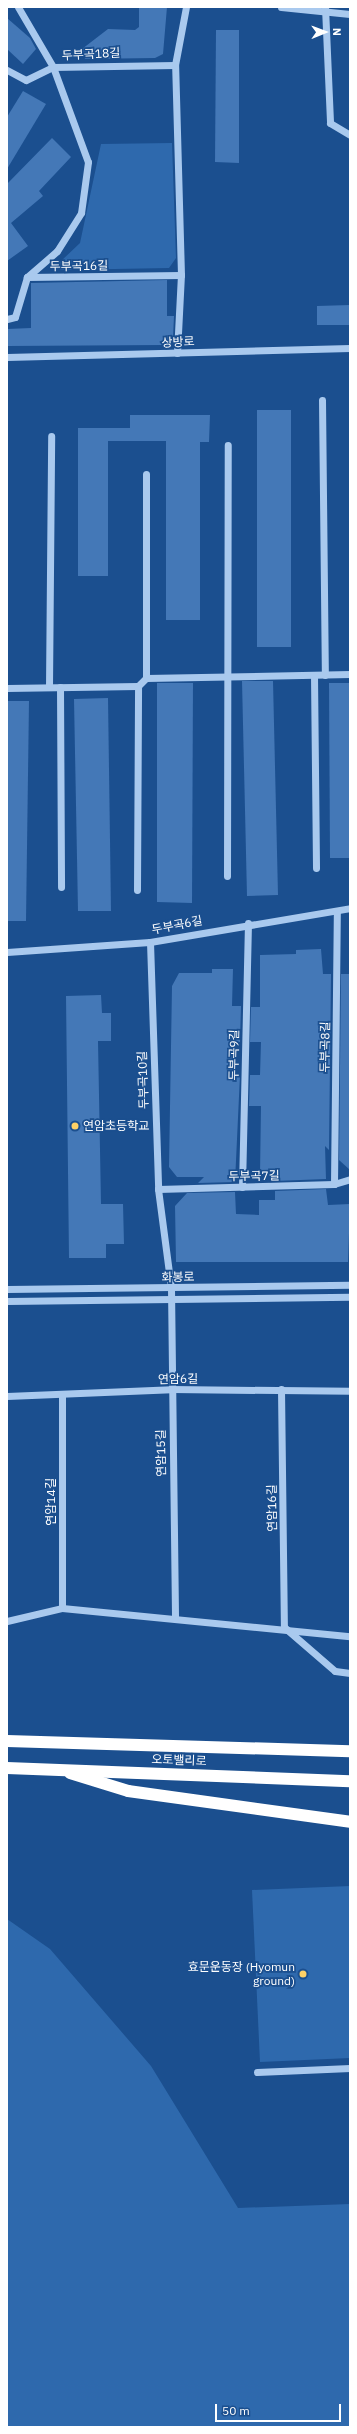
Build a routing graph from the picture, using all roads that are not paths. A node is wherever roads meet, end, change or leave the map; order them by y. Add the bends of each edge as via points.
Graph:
1 (18, 7) edge
2 (186, 7) edge
3 (280, 7) edge
4 (325, 10) edge
5 (350, 14) edge
6 (175, 65) junction
7 (53, 67) junction
8 (7, 70) edge
9 (350, 135) edge
10 (181, 276) junction
11 (27, 278) junction
12 (7, 318) edge
13 (350, 348) edge
14 (177, 353) junction
15 (7, 357) edge
16 (322, 400) dead end
17 (51, 436) dead end
18 (228, 445) dead end
19 (146, 474) dead end
20 (350, 674) edge
21 (314, 675) junction
22 (325, 675) junction
23 (225, 677) junction
24 (146, 678) junction
25 (138, 686) junction
26 (49, 687) junction
27 (60, 687) junction
28 (7, 688) edge
29 (316, 868) dead end
30 (227, 876) dead end
31 (61, 887) dead end
32 (136, 890) dead end
33 (350, 908) edge
34 (337, 911) junction
35 (248, 923) junction
36 (150, 942) junction
37 (7, 952) edge
38 (350, 1179) edge
39 (334, 1184) junction
40 (242, 1187) junction
41 (158, 1189) junction
42 (350, 1285) edge
43 (7, 1288) edge
44 (171, 1288) junction
45 (350, 1297) edge
46 (171, 1299) junction
47 (7, 1300) edge
48 (171, 1389) junction
49 (281, 1389) junction
50 (350, 1392) edge
51 (62, 1395) junction
52 (7, 1396) edge
53 (62, 1608) junction
54 (175, 1617) junction
55 (7, 1621) edge
56 (284, 1627) junction
57 (350, 1636) edge
58 (350, 1673) edge
59 (7, 1741) edge
60 (350, 1750) edge
61 (7, 1768) edge
62 (53, 1768) junction
63 (350, 1781) edge
64 (350, 1822) edge
65 (350, 2068) edge
66 (257, 2072) dead end

1 - 7 street, 두부곡18길
2 - 6 street
3 - 4 street
4 - 5 street
4 - 9 street via 330,123
6 - 7 street, 두부곡18길
6 - 10 street
7 - 8 street via 26,80
7 - 11 street via 88,162 81,213 57,251
10 - 11 street, 두부곡16길
10 - 14 street
11 - 12 street via 15,317
13 - 14 street, 상방로
14 - 15 street, 상방로
16 - 22 street
17 - 26 street
18 - 23 street
19 - 24 street
20 - 22 street
21 - 22 street
21 - 23 street
21 - 29 street
23 - 24 street
23 - 30 street
24 - 25 street
25 - 27 street
25 - 32 street
26 - 27 street
26 - 28 street
27 - 31 street
33 - 34 street, 두부곡6길
34 - 35 street, 두부곡6길
34 - 39 street, 두부곡8길
35 - 36 street, 두부곡6길
35 - 40 street, 두부곡9길
36 - 37 street, 두부곡6길
36 - 41 street, 두부곡10길
38 - 39 street, 두부곡7길
39 - 40 street, 두부곡7길
40 - 41 street, 두부곡7길
41 - 44 street, 두부곡10길
42 - 44 street, 화봉로
43 - 44 street, 화봉로
44 - 46 street, 연암15길
45 - 46 street
46 - 47 street
46 - 48 street, 연암15길
48 - 49 street, 연암6길
48 - 51 street, 연암6길
48 - 54 street, 연암15길
49 - 50 street, 연암6길
49 - 56 street, 연암16길
51 - 52 street, 연암6길
51 - 53 street, 연암14길
53 - 54 street
53 - 55 street
54 - 56 street
56 - 57 street
56 - 58 street via 335,1671
59 - 60 highway, 오토밸리로
61 - 62 highway, 오토밸리로
62 - 63 highway, 오토밸리로
62 - 64 highway via 128,1791
65 - 66 street

